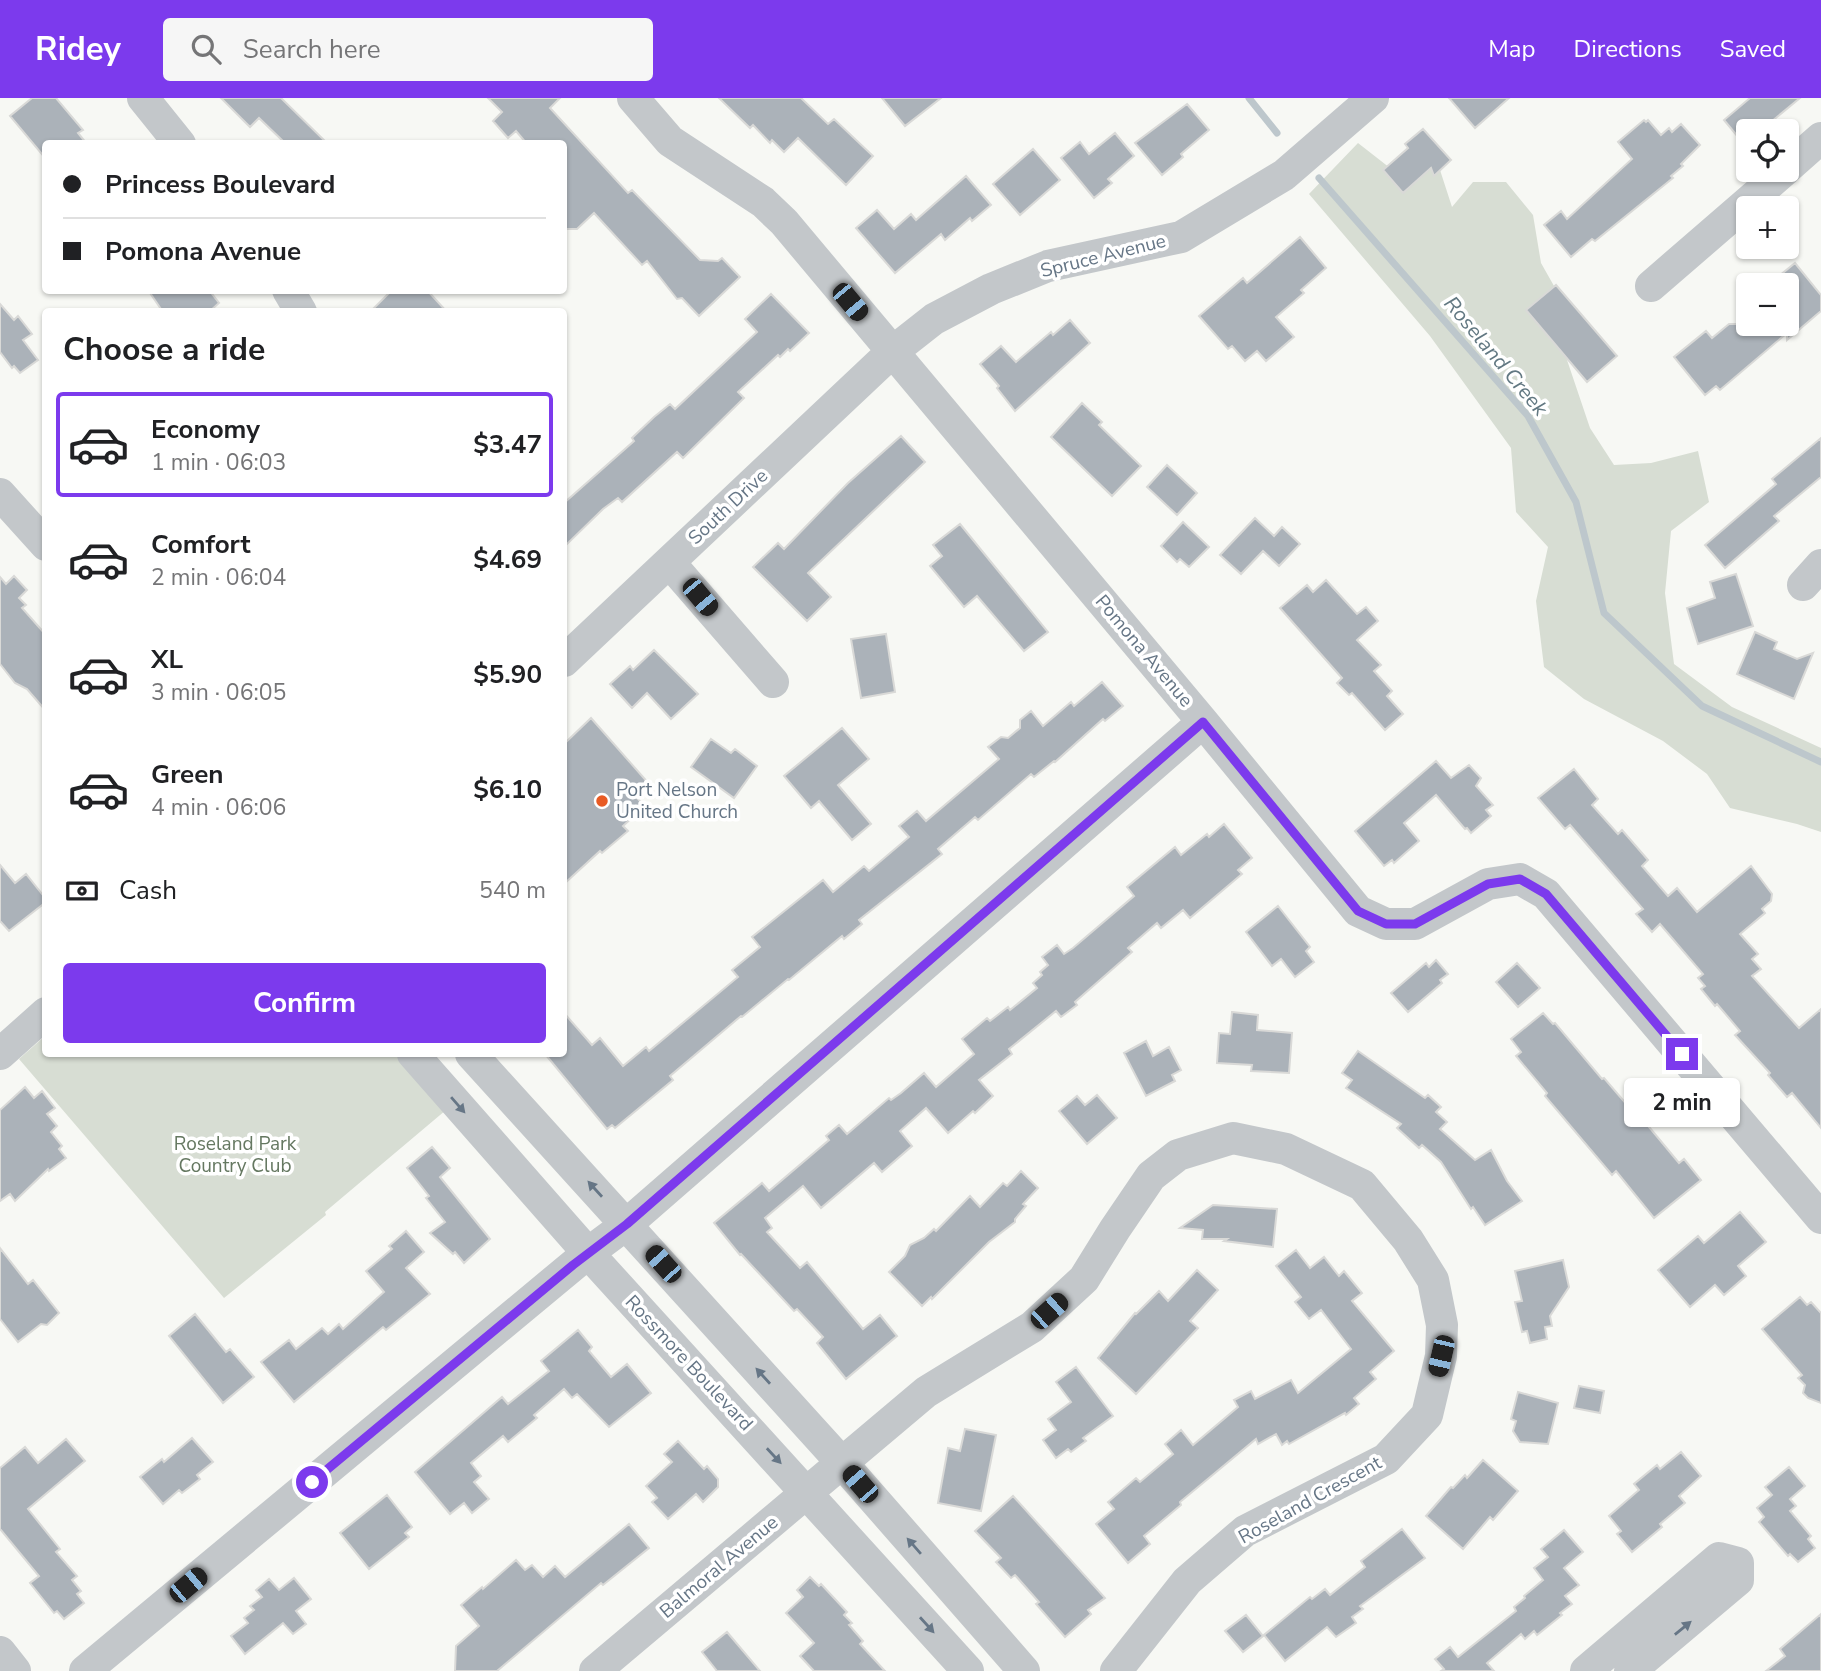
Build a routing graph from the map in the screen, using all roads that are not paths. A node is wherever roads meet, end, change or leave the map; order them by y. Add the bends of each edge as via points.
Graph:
1 (143, 98) edge
2 (632, 98) edge
3 (1373, 98) edge
4 (1821, 138) edge
5 (177, 140) edge
6 (1799, 157) edge
7 (1771, 182) edge
8 (1651, 286) dead end
9 (892, 352) junction
10 (0, 494) edge
11 (42, 541) edge
12 (668, 562) junction
13 (570, 643) edge
14 (773, 682) dead end
15 (1203, 722) junction
16 (42, 1017) edge
17 (0, 1054) edge
18 (416, 1057) edge
19 (474, 1057) edge
20 (1821, 1218) edge
21 (627, 1224) junction
22 (588, 1253) junction
23 (842, 1463) junction
24 (807, 1492) junction
25 (0, 1652) edge
26 (15, 1671) edge
27 (85, 1671) edge
28 (595, 1671) edge
29 (968, 1671) edge
30 (1024, 1671) edge
31 (1116, 1671) edge
32 (1586, 1671) edge
33 (1630, 1671) edge

1 - 5 street
2 - 9 street, Pomona Avenue via 670,141 784,222
3 - 9 street, Spruce Avenue via 1284,175 1181,237 1048,266 933,319
4 - 6 street
7 - 8 street
9 - 12 street, South Drive
9 - 15 street, Pomona Avenue
10 - 11 street
12 - 13 street, South Drive
12 - 14 street
15 - 20 street, Pomona Avenue via 1358,911 1386,924 1415,924 1488,884 1520,879 1546,894
15 - 21 street
16 - 17 street
18 -> 22 street, Rossmore Boulevard
21 -> 19 street
21 - 22 street
23 -> 21 street
22 -> 24 street, Rossmore Boulevard
22 - 27 street
23 - 24 street, Balmoral Avenue
30 -> 23 street
23 - 31 street, Roseland Crescent via 926,1392 1032,1327 1076,1287 1151,1176 1178,1155 1233,1138 1286,1149 1362,1185 1408,1240 1433,1280 1442,1325 1427,1415 1386,1460 1245,1531 1187,1581
24 - 28 street, Balmoral Avenue
24 -> 29 street, Rossmore Boulevard
25 - 26 street
33 -> 32 street via 1738,1580 1738,1563 1719,1558

